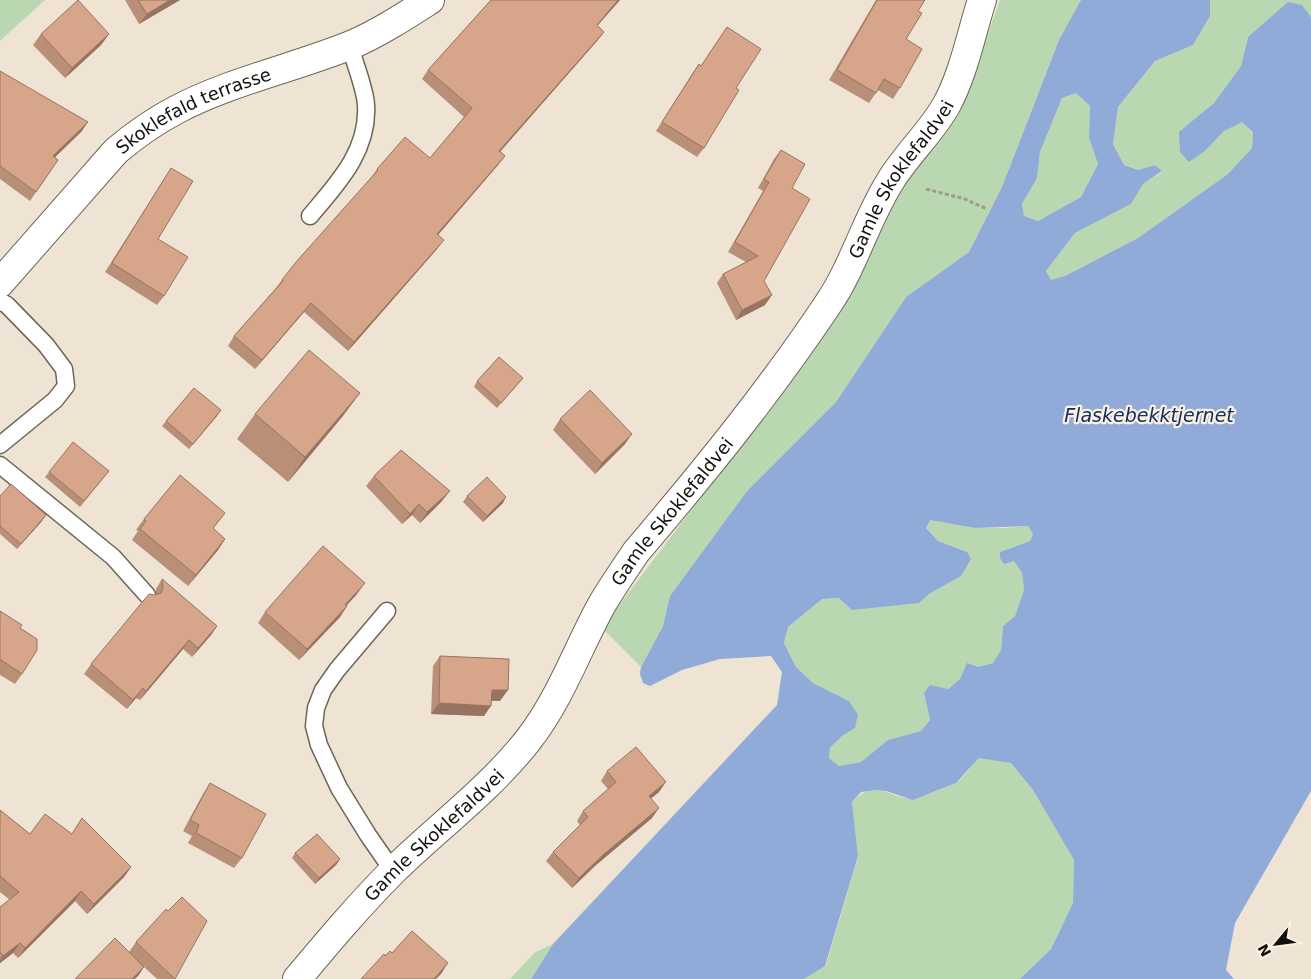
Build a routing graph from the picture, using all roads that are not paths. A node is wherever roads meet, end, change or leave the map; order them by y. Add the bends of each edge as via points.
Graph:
1 (430, 0) edge
2 (982, 0) edge
3 (350, 45) junction
4 (310, 216) dead end
5 (0, 283) edge
6 (0, 301) edge
7 (0, 445) edge
8 (0, 465) edge
9 (147, 595) edge
10 (387, 610) dead end
11 (393, 871) junction
12 (297, 979) edge

1 - 3 street, Skoklefald terrasse via 384,29
2 - 11 street, Gamle Skoklefaldvei via 956,85 946,106 891,180 829,303 750,414 620,575 550,709 528,740 491,782
3 - 4 lane via 366,103 362,142 350,166
3 - 5 street, Skoklefald terrasse via 217,92 176,110 135,135 116,151
6 - 7 lane via 60,363 66,386 55,400
8 - 9 lane via 113,557
10 - 11 lane via 322,690 314,726 339,788
11 - 12 street, Gamle Skoklefaldvei

